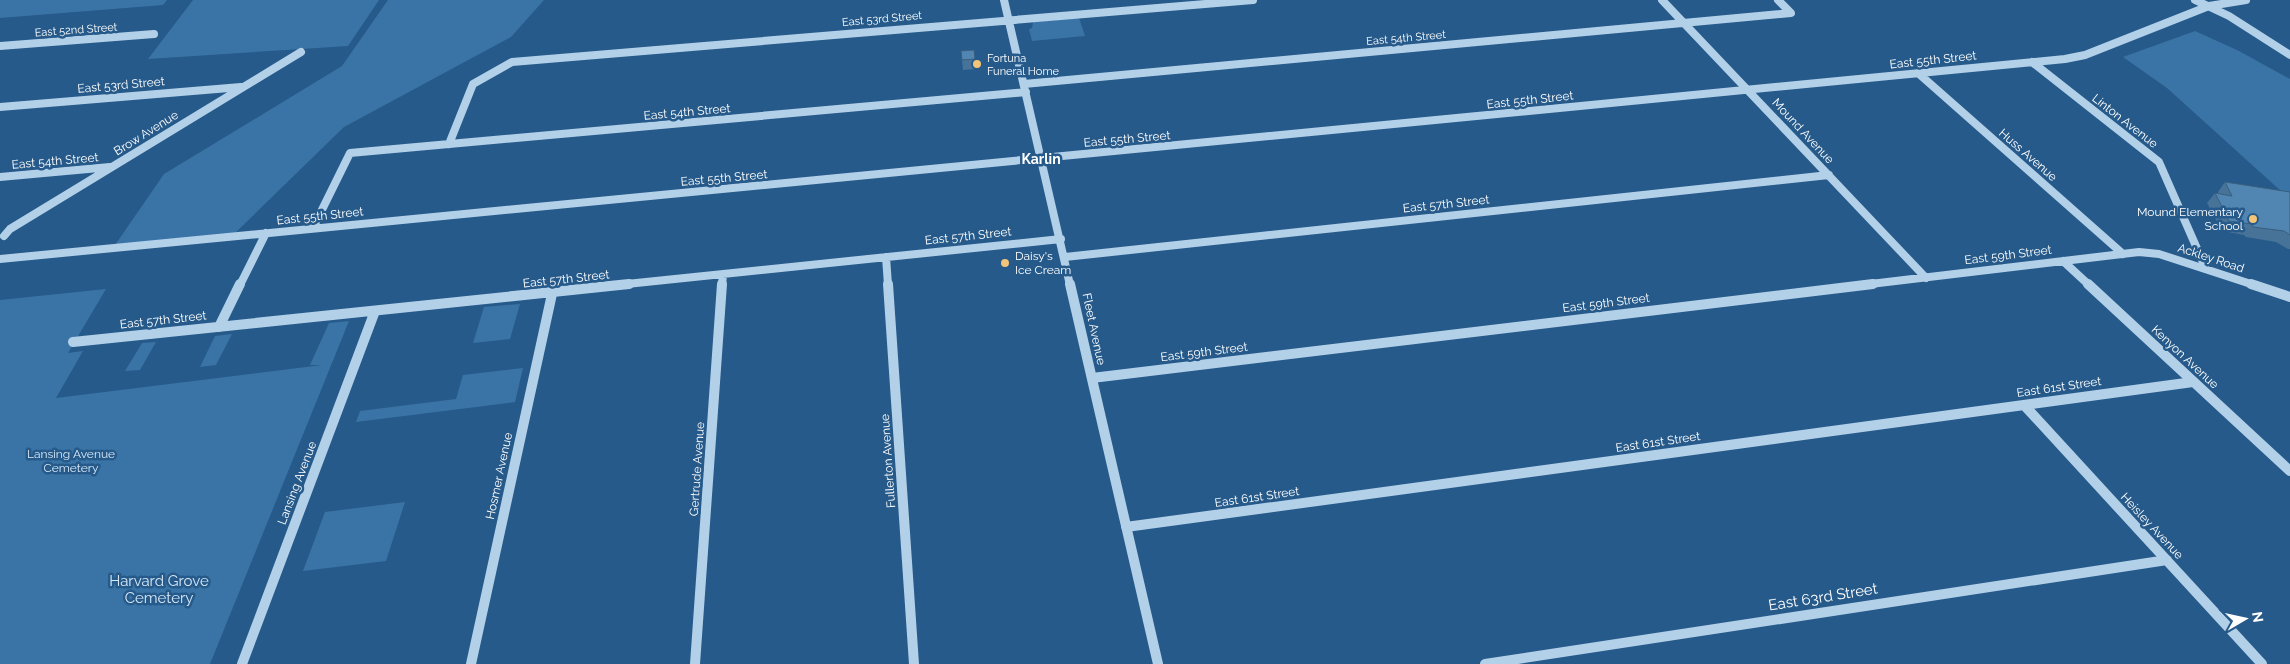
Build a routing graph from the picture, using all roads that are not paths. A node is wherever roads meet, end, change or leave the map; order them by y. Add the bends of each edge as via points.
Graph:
1 (1004, 0) edge
2 (1253, 0) edge
3 (1662, 0) edge
4 (1778, 0) edge
5 (2195, 0) edge
6 (2246, 0) edge
7 (2208, 6) junction
8 (1009, 20) junction
9 (1686, 24) junction
10 (154, 34) dead end
11 (0, 46) edge
12 (301, 52) dead end
13 (2290, 55) edge
14 (2032, 62) junction
15 (1918, 73) junction
16 (244, 86) junction
17 (1025, 88) junction
18 (1748, 90) junction
19 (0, 107) edge
20 (449, 144) junction
21 (1041, 158) junction
22 (113, 167) junction
23 (1829, 175) junction
24 (0, 177) edge
25 (313, 228) junction
26 (266, 233) junction
27 (4, 236) dead end
28 (1060, 239) junction
29 (2123, 254) junction
30 (886, 257) junction
31 (1065, 257) junction
32 (0, 259) edge
33 (2063, 261) junction
34 (2206, 269) junction
35 (723, 275) junction
36 (1926, 278) junction
37 (552, 294) junction
38 (2290, 297) edge
39 (375, 311) junction
40 (219, 327) junction
41 (73, 342) dead end
42 (1092, 378) junction
43 (2193, 382) junction
44 (2024, 405) junction
45 (2290, 471) edge
46 (1126, 527) junction
47 (2167, 560) junction
48 (242, 664) edge
49 (471, 664) edge
50 (695, 664) edge
51 (914, 664) edge
52 (1158, 664) edge
53 (1485, 664) edge
54 (2262, 664) edge

1 - 8 street, Fleet Avenue
2 - 8 street, East 53rd Street
3 - 9 street, Mound Avenue
4 - 9 street, East 54th Street via 1790,13
5 - 7 street
6 - 7 street, East 55th Street
7 - 13 street
7 - 14 street, East 55th Street via 2085,55
8 - 17 street, Fleet Avenue
8 - 20 street, East 53rd Street via 512,62 472,84
9 - 17 street, East 54th Street
9 - 18 street, Mound Avenue
10 - 11 street, East 52nd Street
12 - 16 street, Brow Avenue
14 - 15 street, East 55th Street
14 - 34 street, Linton Avenue via 2158,162
15 - 18 street, East 55th Street
15 - 29 street, Huss Avenue
16 - 19 street, East 53rd Street
16 - 22 street, Brow Avenue
17 - 20 street, East 54th Street
17 - 21 street, Fleet Avenue
18 - 21 street, East 55th Street
18 - 23 street, Mound Avenue
20 - 25 street, East 54th Street via 350,153
21 - 25 street, East 55th Street
21 - 28 street, Fleet Avenue
22 - 24 street, East 54th Street
22 - 27 street, Brow Avenue via 10,229
23 - 31 street, East 57th Street
23 - 36 street, Mound Avenue
25 - 26 street, East 55th Street
26 - 32 street, East 55th Street
26 - 40 street
28 - 30 street, East 57th Street
28 - 31 street, Fleet Avenue
29 - 33 street, East 59th Street
29 - 34 street, Ackley Road via 2158,254
30 - 35 street, East 57th Street
30 - 51 street, Fullerton Avenue
31 - 42 street, Fleet Avenue
33 - 36 street, East 59th Street
33 - 43 street, Kenyon Avenue
34 - 38 street, Ackley Road
35 - 37 street, East 57th Street
35 - 50 street, Gertrude Avenue
36 - 42 street, East 59th Street
37 - 39 street, East 57th Street
37 - 49 street, Hosmer Avenue
39 - 40 street, East 57th Street
39 - 48 street, Lansing Avenue
40 - 41 street, East 57th Street
42 - 46 street, Fleet Avenue
43 - 44 street, East 61st Street
43 - 45 street, Kenyon Avenue
44 - 46 street, East 61st Street
44 - 47 street, Heisley Avenue
46 - 52 street, Fleet Avenue
47 - 53 street, East 63rd Street
47 - 54 street, Heisley Avenue

